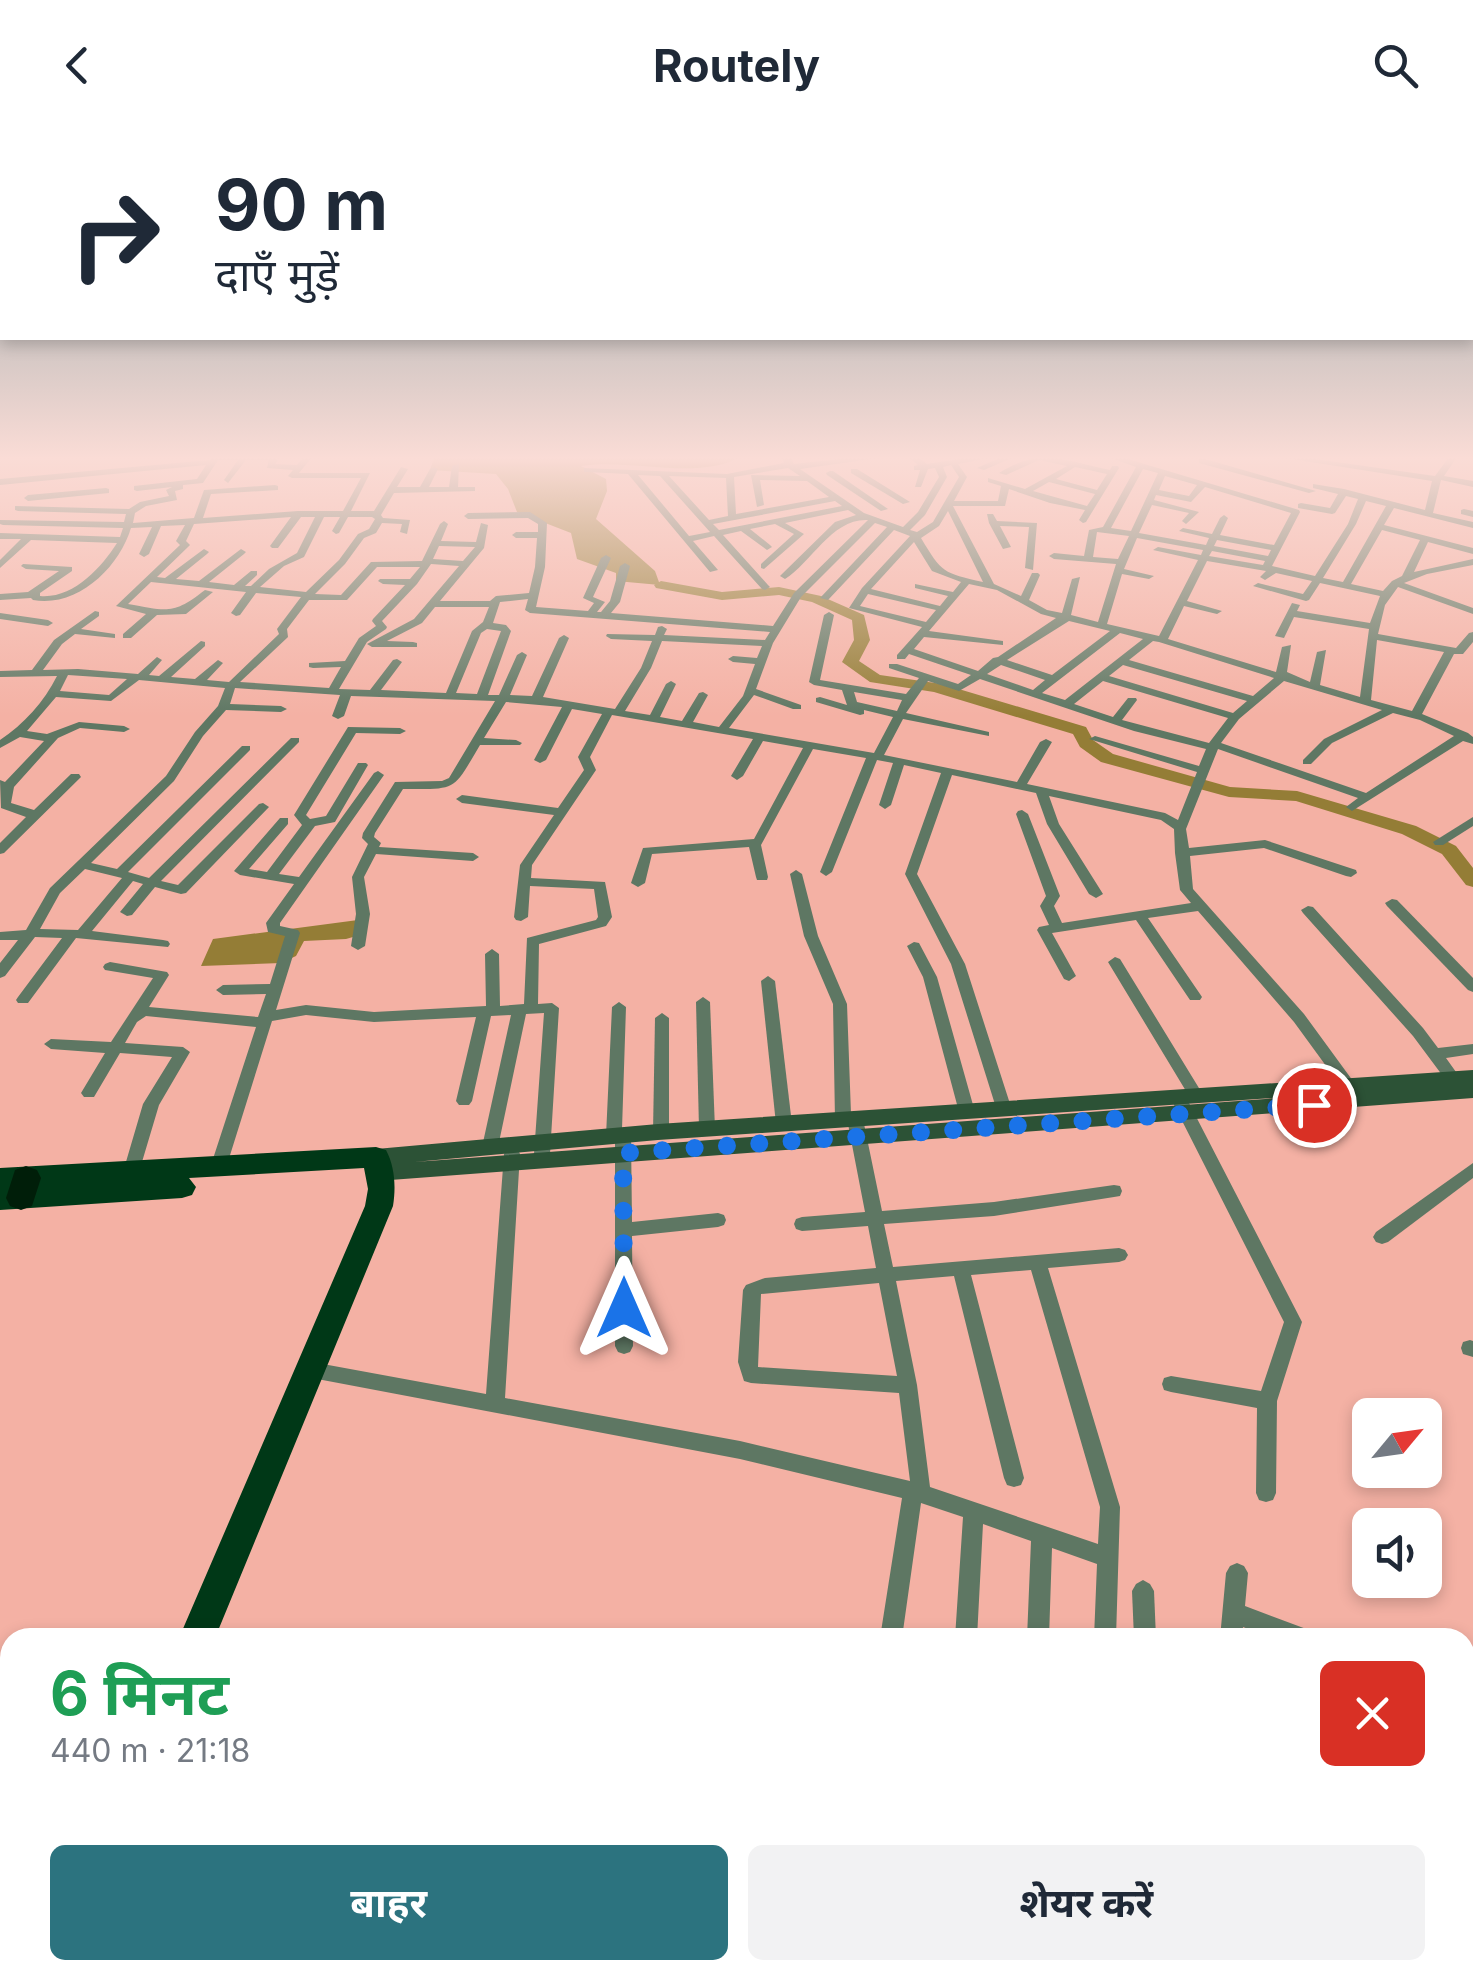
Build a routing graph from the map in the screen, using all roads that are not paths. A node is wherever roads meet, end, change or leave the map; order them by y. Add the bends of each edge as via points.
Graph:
1 (22, 543) edge
2 (120, 543) edge
3 (149, 543) edge
4 (183, 543) edge
5 (277, 543) edge
6 (306, 543) edge
7 (357, 543) edge
8 (435, 543) edge
9 (440, 543) edge
10 (541, 543) edge
11 (690, 543) edge
12 (725, 543) edge
13 (763, 543) edge
14 (791, 543) edge
15 (818, 543) edge
16 (845, 543) edge
17 (883, 543) edge
18 (909, 543) edge
19 (920, 543) edge
20 (968, 543) edge
21 (1004, 543) edge
22 (1033, 543) edge
23 (1090, 543) edge
24 (1129, 543) edge
25 (1184, 543) edge
26 (1203, 543) edge
27 (1209, 543) edge
28 (1281, 543) edge
29 (1340, 543) edge
30 (1371, 543) edge
31 (1426, 543) edge
32 (1445, 543) edge
33 (480, 545) joint
34 (275, 546) dead end
35 (767, 546) dead end
36 (1006, 547) dead end
37 (1207, 547) junction
38 (0, 550) edge
39 (15, 550) junction
40 (902, 550) junction
41 (1158, 550) dead end
42 (1473, 551) edge
43 (204, 552) dead end
44 (241, 552) dead end
45 (925, 553) junction
46 (144, 554) dead end
47 (1054, 556) dead end
48 (606, 558) dead end
49 (1088, 559) junction
50 (1271, 561) junction
51 (427, 563) junction
52 (1230, 563) junction
53 (0, 564) edge
54 (466, 564) junction
55 (1470, 564) edge
56 (26, 566) dead end
57 (625, 566) dead end
58 (764, 566) dead end
59 (1120, 567) junction
60 (69, 569) junction
61 (98, 570) junction
62 (713, 570) dead end
63 (254, 573) dead end
64 (1224, 574) dead end
65 (785, 576) dead end
66 (1150, 576) dead end
67 (148, 579) junction
68 (1077, 580) dead end
69 (1318, 580) junction
70 (383, 581) dead end
71 (967, 581) junction
72 (1401, 581) junction
73 (166, 582) junction
74 (414, 582) junction
75 (918, 586) dead end
76 (990, 586) junction
77 (1346, 586) junction
78 (765, 587) dead end
79 (204, 589) junction
80 (235, 590) junction
81 (864, 590) junction
82 (34, 592) junction
83 (250, 592) junction
84 (1278, 592) junction
85 (955, 594) junction
86 (1385, 594) junction
87 (308, 596) junction
88 (532, 596) junction
89 (0, 597) edge
90 (1298, 597) junction
91 (825, 598) dead end
92 (1024, 601) junction
93 (1180, 602) junction
94 (432, 604) junction
95 (494, 604) junction
96 (1272, 606) dead end
97 (942, 609) junction
98 (1217, 611) dead end
99 (1473, 611) edge
100 (154, 612) junction
101 (236, 613) dead end
102 (95, 614) dead end
103 (1291, 614) junction
104 (590, 615) junction
105 (0, 616) edge
106 (603, 616) junction
107 (829, 616) dead end
108 (1064, 619) junction
109 (666, 622) junction
110 (48, 624) dead end
111 (487, 626) junction
112 (1101, 628) junction
113 (776, 629) junction
114 (925, 629) junction
115 (1116, 631) junction
116 (72, 632) junction
117 (1374, 632) junction
118 (1473, 635) edge
119 (112, 636) dead end
120 (127, 636) dead end
121 (611, 636) dead end
122 (1280, 636) dead end
123 (658, 637) junction
124 (564, 638) dead end
125 (1156, 639) junction
126 (768, 643) junction
127 (999, 643) dead end
128 (201, 644) dead end
129 (361, 644) junction
130 (374, 644) junction
131 (413, 645) dead end
132 (1287, 648) dead end
133 (907, 650) junction
134 (1450, 651) junction
135 (1322, 652) dead end
136 (522, 654) dead end
137 (733, 658) dead end
138 (157, 660) dead end
139 (997, 660) junction
140 (760, 661) junction
141 (1121, 661) junction
142 (397, 662) dead end
143 (218, 663) dead end
144 (348, 664) junction
145 (312, 665) dead end
146 (64, 672) junction
147 (34, 673) junction
148 (2, 674) edge
149 (979, 674) junction
150 (1283, 674) junction
151 (139, 677) junction
152 (1101, 677) junction
153 (926, 678) junction
154 (162, 679) junction
155 (1053, 679) junction
156 (197, 682) junction
157 (671, 684) dead end
158 (1314, 684) junction
159 (847, 688) junction
160 (0, 689) edge
161 (340, 690) junction
162 (750, 690) junction
163 (374, 692) junction
164 (54, 694) junction
165 (1034, 694) junction
166 (703, 695) dead end
167 (226, 696) junction
168 (449, 698) junction
169 (482, 698) junction
170 (504, 698) junction
171 (908, 698) junction
172 (536, 700) junction
173 (820, 700) dead end
174 (1132, 700) dead end
175 (1254, 700) junction
176 (1365, 702) junction
177 (1066, 705) junction
178 (568, 706) junction
179 (797, 707) dead end
180 (1393, 709) junction
181 (281, 710) dead end
182 (1082, 710) junction
183 (612, 713) junction
184 (1416, 715) junction
185 (338, 716) dead end
186 (1235, 717) junction
187 (900, 718) junction
188 (653, 719) junction
189 (1115, 722) junction
190 (1068, 723) dead end
191 (686, 724) junction
192 (124, 729) dead end
193 (400, 730) dead end
194 (722, 730) junction
195 (18, 733) junction
196 (985, 734) dead end
197 (760, 736) junction
198 (53, 738) junction
199 (1469, 738) edge
200 (1096, 739) dead end
201 (295, 740) dead end
202 (477, 741) junction
203 (1046, 742) dead end
204 (516, 743) dead end
205 (0, 745) edge
206 (810, 745) junction
207 (1213, 746) junction
208 (246, 748) dead end
209 (875, 757) junction
210 (540, 760) dead end
211 (900, 761) junction
212 (1307, 762) dead end
213 (362, 765) dead end
214 (948, 771) junction
215 (378, 775) dead end
216 (738, 776) dead end
217 (75, 778) dead end
218 (1200, 781) junction
219 (4, 785) edge
220 (1020, 786) junction
221 (1041, 790) junction
222 (1366, 798) junction
223 (462, 799) dead end
224 (886, 805) dead end
225 (263, 807) dead end
226 (1352, 807) dead end
227 (561, 812) junction
228 (1022, 814) dead end
229 (32, 817) junction
230 (284, 820) dead end
231 (310, 822) junction
232 (124, 824) junction
233 (1467, 825) edge
234 (1180, 829) junction
235 (157, 836) junction
236 (1473, 837) edge
237 (1439, 842) dead end
238 (754, 844) junction
239 (0, 850) edge
240 (371, 850) junction
241 (1182, 853) junction
242 (473, 857) dead end
243 (214, 858) junction
244 (82, 864) junction
245 (244, 864) junction
246 (826, 872) dead end
247 (1351, 873) dead end
248 (796, 874) dead end
249 (124, 876) junction
250 (270, 877) junction
251 (762, 878) dead end
252 (303, 882) junction
253 (527, 882) junction
254 (151, 883) junction
255 (638, 883) dead end
256 (1096, 894) dead end
257 (1392, 903) dead end
258 (1200, 906) junction
259 (1308, 910) dead end
260 (127, 912) dead end
261 (1138, 915) junction
262 (521, 917) dead end
263 (1057, 927) junction
264 (78, 933) junction
265 (30, 934) junction
266 (0, 936) edge
267 (163, 944) dead end
268 (358, 946) dead end
269 (914, 946) dead end
270 (492, 954) dead end
271 (1115, 962) dead end
272 (110, 967) dead end
273 (0, 974) edge
274 (1070, 976) dead end
275 (768, 981) dead end
276 (1473, 986) edge
277 (274, 989) junction
278 (223, 990) dead end
279 (1194, 997) dead end
280 (23, 1000) dead end
281 (703, 1002) dead end
282 (619, 1007) dead end
283 (525, 1008) junction
284 (489, 1011) junction
285 (137, 1014) junction
286 (662, 1018) dead end
287 (264, 1020) junction
288 (51, 1044) dead end
289 (1473, 1048) edge
290 (114, 1049) junction
291 (1436, 1054) junction
292 (1463, 1078) edge
293 (1473, 1091) edge
294 (89, 1092) dead end
295 (1355, 1094) junction
296 (464, 1102) dead end
297 (1187, 1103) junction
298 (1004, 1110) junction
299 (967, 1112) junction
300 (784, 1124) junction
301 (852, 1125) junction
302 (707, 1129) junction
303 (662, 1132) junction
304 (620, 1141) junction
305 (490, 1147) junction
306 (542, 1151) junction
307 (512, 1154) junction
308 (377, 1165) junction
309 (218, 1168) junction
310 (1473, 1169) edge
311 (131, 1172) junction
312 (12, 1188) edge
313 (1114, 1190) dead end
314 (718, 1220) dead end
315 (874, 1220) junction
316 (802, 1224) dead end
317 (623, 1230) junction
318 (1382, 1237) dead end
319 (1119, 1255) dead end
320 (1036, 1262) junction
321 (961, 1269) junction
322 (886, 1276) junction
323 (624, 1346) dead end
324 (312, 1370) junction
325 (1171, 1384) dead end
326 (908, 1385) junction
327 (1267, 1401) junction
328 (495, 1406) junction
329 (1014, 1478) dead end
330 (917, 1492) junction
331 (1266, 1493) dead end
332 (974, 1512) junction
333 (1042, 1535) junction
334 (1108, 1558) junction
335 (1237, 1573) dead end
336 (1144, 1591) dead end
337 (1234, 1613) junction
338 (201, 1628) edge
339 (893, 1628) edge
340 (967, 1628) edge
341 (1038, 1628) edge
342 (1105, 1628) edge
343 (1145, 1628) edge
344 (1232, 1628) edge
345 (1274, 1628) edge

1 - 39 street
2 - 61 street
3 - 46 street
4 - 67 street
5 - 34 street
6 - 83 street via 300,556 283,560
7 - 87 street via 343,566
8 - 51 street
9 - 33 street
10 - 88 street
11 - 62 street
12 - 78 street
13 - 35 street
14 - 58 street
15 - 65 street
16 - 113 street
17 - 91 street
18 - 40 street
19 - 45 street
20 - 76 street
21 - 36 street
22 - 92 street
23 - 49 street
24 - 59 street
25 - 37 street
26 - 37 street
27 - 37 street
28 - 50 street
29 - 69 street
30 - 77 street
31 - 72 street
32 - 42 street
33 - 54 street
37 - 41 street
37 - 50 street
37 - 52 street
37 - 93 street
38 - 39 street
39 - 53 street
40 - 45 street
40 - 81 street
43 - 73 street
44 - 79 street
45 - 71 street via 935,569
47 - 49 street
48 - 104 street via 588,598 600,602
49 - 59 street
50 - 52 street
50 - 69 street
50 - 84 street via 1256,590
51 - 54 street
51 - 74 street
51 - 87 street via 374,564 344,598
52 - 64 street
54 - 94 street
55 - 72 street
56 - 60 street
57 - 106 street via 615,602
59 - 66 street
59 - 112 street
60 - 61 street
60 - 82 street
61 - 82 street via 60,599 39,600
63 - 80 street
67 - 73 street
67 - 100 street via 121,606
68 - 108 street
69 - 77 street
69 - 90 street via 1306,598
70 - 74 street
71 - 76 street
71 - 85 street
72 - 86 street
72 - 99 street
73 - 79 street
74 - 129 street
75 - 85 street
76 - 92 street
77 - 86 street
79 - 80 street
79 - 100 street via 183,612
80 - 83 street
81 - 97 street
81 - 114 street via 854,609
82 - 89 street
83 - 87 street
83 - 101 street
84 - 90 street
84 - 96 street
85 - 97 street
86 - 117 street
87 - 167 street via 292,610 284,635
88 - 95 street via 501,596
88 - 104 street via 530,610
90 - 103 street
92 - 108 street
93 - 98 street
93 - 125 street
94 - 95 street
94 - 130 street via 416,623
95 - 111 street
97 - 114 street
100 - 120 street
102 - 116 street
103 - 117 street
103 - 122 street
104 - 106 street
105 - 110 street
106 - 109 street
107 - 159 street via 813,681
108 - 112 street
108 - 139 street
109 - 113 street
109 - 123 street
111 - 168 street via 477,631
111 - 169 street via 506,632
112 - 115 street
113 - 126 street
114 - 127 street via 961,642 974,637
114 - 133 street
115 - 125 street
115 - 155 street
116 - 119 street
116 - 147 street
117 - 134 street
117 - 176 street
118 - 134 street via 1462,652
121 - 123 street
123 - 126 street
123 - 183 street via 646,668
124 - 172 street
125 - 141 street
125 - 150 street
126 - 140 street
128 - 154 street
129 - 130 street
129 - 144 street
130 - 131 street
132 - 150 street
133 - 149 street
133 - 153 street via 889,670
134 - 184 street
135 - 158 street
136 - 170 street
137 - 140 street
138 - 151 street
139 - 149 street
139 - 155 street
140 - 162 street
141 - 152 street
141 - 175 street
142 - 163 street
143 - 156 street
144 - 145 street
144 - 161 street
146 - 147 street
146 - 151 street
146 - 164 street
147 - 148 street
148 - 160 street
149 - 153 street via 957,688
149 - 165 street
150 - 158 street
150 - 175 street
151 - 154 street
151 - 164 street via 111,698
152 - 177 street
152 - 186 street
153 - 171 street
154 - 156 street
155 - 165 street
156 - 167 street
157 - 188 street
158 - 176 street
159 - 171 street
159 - 187 street via 852,704
161 - 163 street
161 - 167 street
161 - 185 street
162 - 179 street
162 - 194 street
163 - 168 street
164 - 195 street
165 - 177 street
166 - 191 street
167 - 181 street
167 - 232 street via 170,778
168 - 169 street
169 - 170 street
170 - 172 street
170 - 202 street
171 - 187 street
172 - 178 street
173 - 187 street
174 - 189 street
175 - 186 street
176 - 180 street
177 - 182 street
178 - 183 street
178 - 210 street
180 - 184 street
180 - 212 street via 1328,741
182 - 189 street
182 - 190 street
183 - 188 street
183 - 227 street via 584,757 590,770
184 - 199 street
186 - 207 street
187 - 196 street
187 - 209 street
188 - 191 street
189 - 207 street
191 - 194 street
192 - 198 street via 79,725
193 - 231 street via 352,729 300,815
194 - 197 street
195 - 198 street
195 - 205 street
197 - 206 street
197 - 216 street
198 - 219 street
199 - 222 street
200 - 218 street
201 - 254 street
202 - 204 street
202 - 240 street via 450,783 400,785 367,836 374,841
203 - 220 street
206 - 209 street
206 - 238 street
207 - 218 street
207 - 222 street
208 - 235 street
209 - 211 street
209 - 246 street
211 - 214 street
211 - 224 street
213 - 231 street via 331,819
214 - 220 street
214 - 298 street via 911,874 958,964
215 - 252 street
217 - 229 street
218 - 234 street
219 - 229 street via 5,805
220 - 221 street
221 - 234 street via 1165,817
221 - 256 street via 1053,824
222 - 226 street
223 - 227 street
225 - 243 street
227 - 253 street via 526,865
228 - 263 street via 1054,900 1047,906
229 - 239 street
230 - 245 street
231 - 250 street
232 - 235 street
232 - 244 street
233 - 236 street
233 - 237 street
234 - 241 street
235 - 249 street
238 - 251 street
238 - 255 street via 647,851
240 - 242 street
240 - 268 street via 356,883 363,914
241 - 247 street via 1265,844
241 - 258 street via 1187,890
243 - 245 street
243 - 254 street via 181,890
244 - 249 street
244 - 265 street via 55,891
245 - 250 street via 242,873
248 - 301 street via 811,936 840,1004
249 - 254 street
249 - 264 street
250 - 252 street
252 - 277 street via 272,926 293,933
253 - 262 street
253 - 283 street via 600,885 606,918 532,940
254 - 260 street
257 - 276 street
258 - 261 street
258 - 295 street via 1299,1018
259 - 291 street
261 - 263 street
261 - 279 street
263 - 274 street via 1045,934
264 - 265 street
264 - 267 street
264 - 280 street
265 - 266 street
265 - 273 street
269 - 299 street via 930,977
270 - 284 street
271 - 297 street
272 - 285 street via 162,975
275 - 300 street
277 - 278 street
277 - 287 street
281 - 302 street
282 - 304 street
283 - 284 street
283 - 305 street
283 - 306 street via 553,1011
284 - 287 street via 374,1017 306,1010
284 - 296 street
285 - 287 street
285 - 290 street
286 - 303 street
287 - 309 street
288 - 290 street
289 - 291 street
290 - 294 street
290 - 311 street via 183,1052 151,1104
291 - 292 street
292 - 295 main road
293 - 295 main road
295 - 297 main road
297 - 298 main road
297 - 301 main road
297 - 327 street via 1293,1322
298 - 299 main road
299 - 301 main road
300 - 301 main road
300 - 302 main road
301 - 304 main road
301 - 315 street
302 - 303 main road
303 - 304 main road
304 - 306 main road
304 - 317 street
305 - 307 main road
305 - 308 main road
306 - 307 main road
307 - 308 main road
307 - 328 street
308 - 309 main road
308 - 312 main road
308 - 324 main road via 380,1206
309 - 311 main road
310 - 318 street
311 - 312 main road
313 - 315 street
314 - 317 street
315 - 316 street
315 - 322 street
317 - 323 street
319 - 320 street
320 - 321 street
320 - 334 street via 1108,1497
321 - 322 street
321 - 329 street
322 - 326 street
322 - 326 street via 757,1286 750,1298 748,1370 757,1376
324 - 328 street
324 - 338 main road
325 - 327 street
326 - 330 street
327 - 331 street
328 - 330 street via 729,1447
330 - 332 street
330 - 339 street
332 - 333 street
332 - 340 street
333 - 334 street
333 - 341 street
334 - 342 street
335 - 337 street
336 - 343 street
337 - 344 street
337 - 345 street

